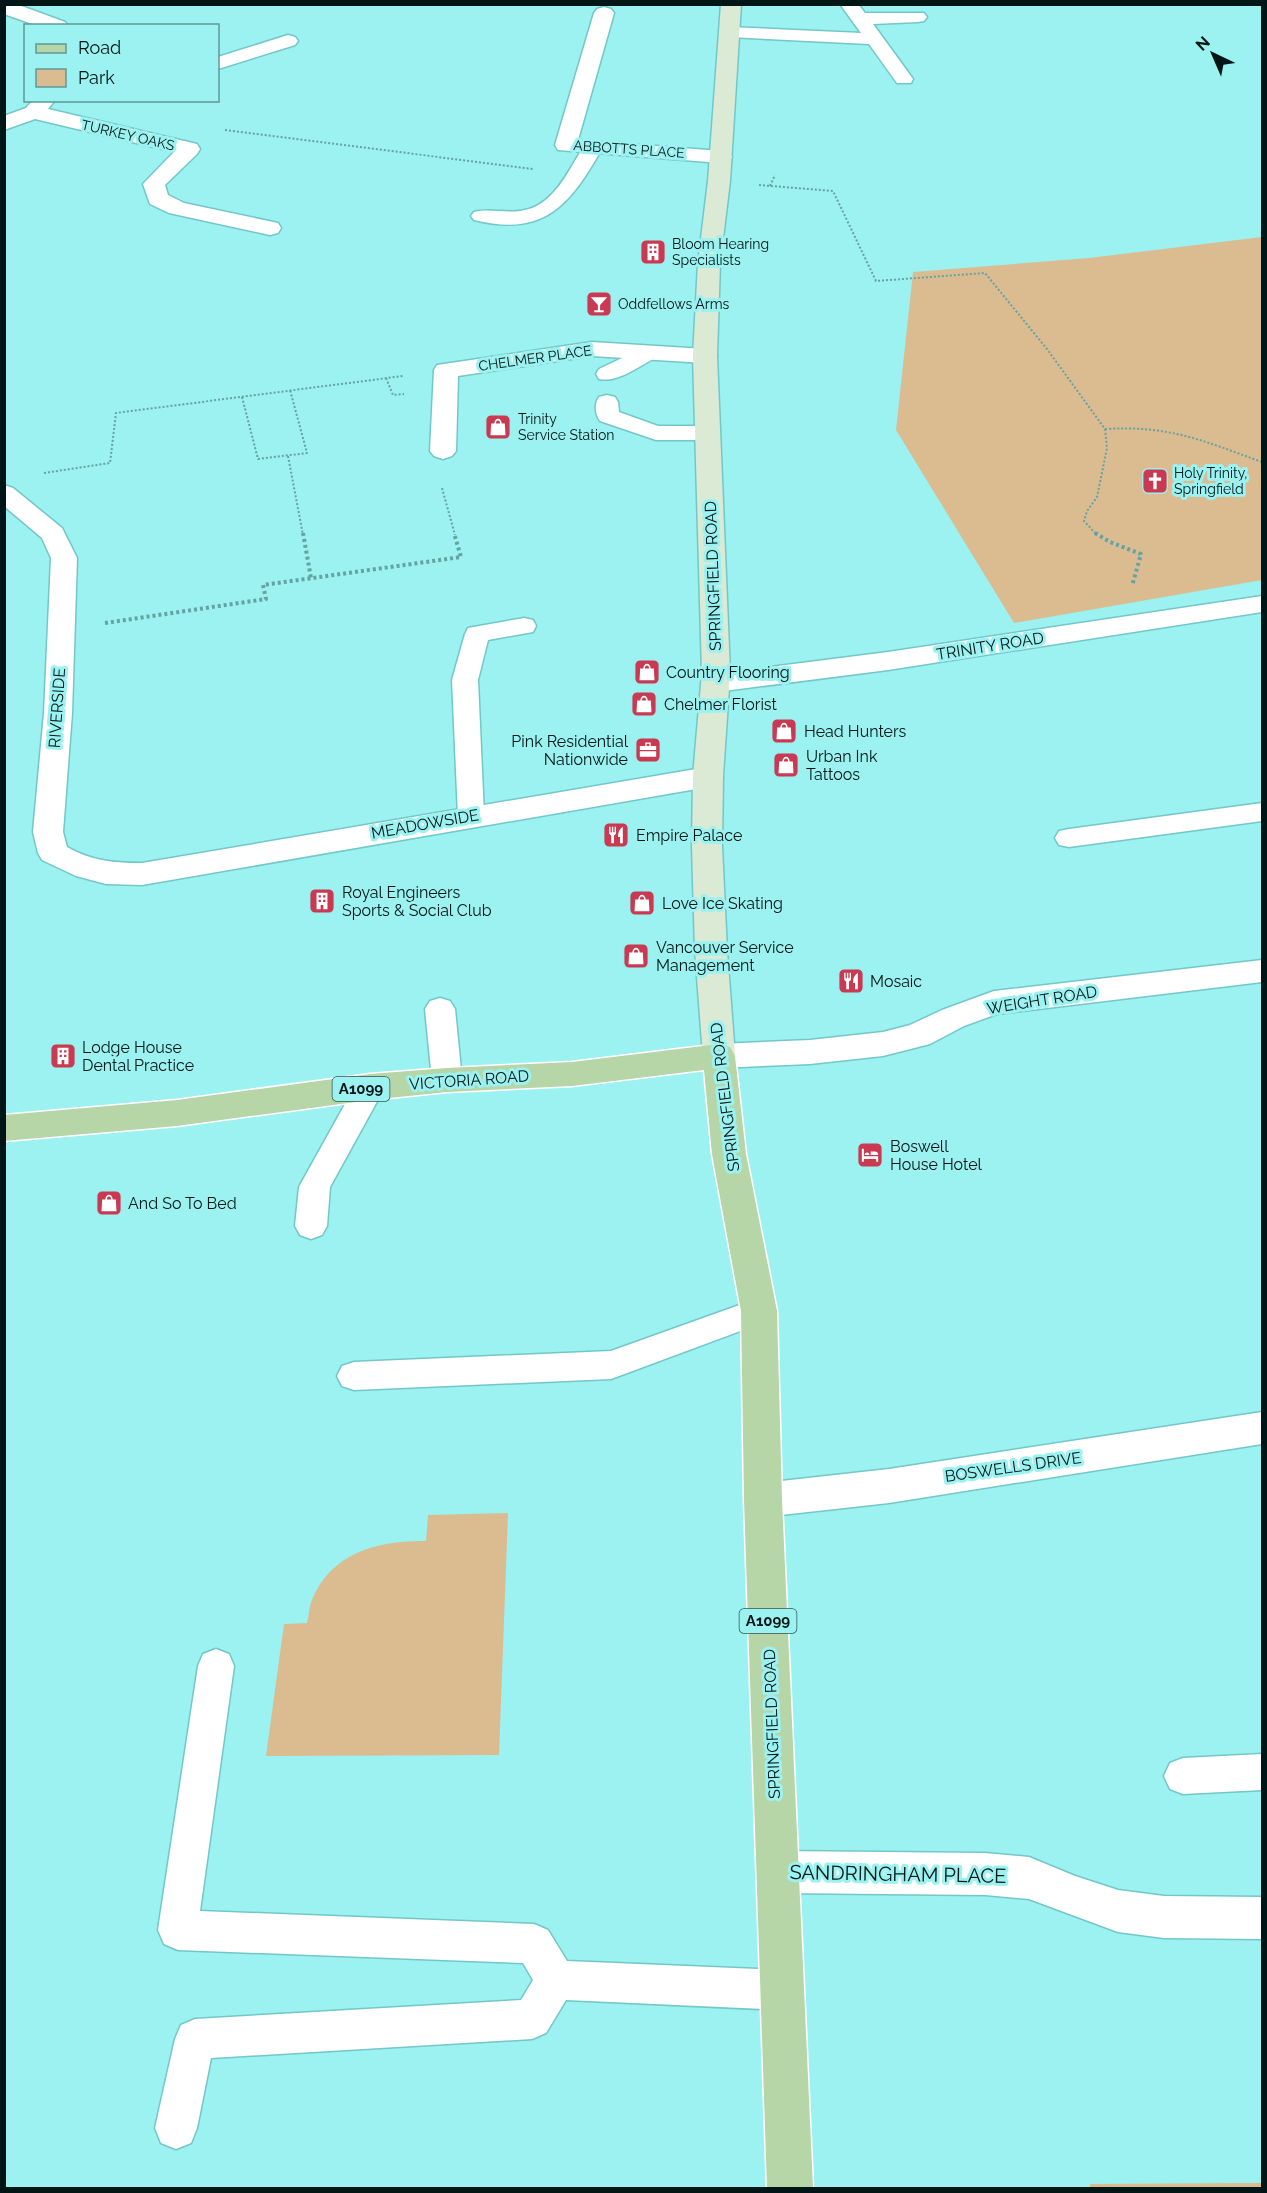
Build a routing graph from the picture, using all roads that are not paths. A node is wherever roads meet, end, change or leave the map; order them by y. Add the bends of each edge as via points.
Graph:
1 (731, 4) edge
2 (4, 7) edge
3 (854, 12) edge
4 (604, 13) dead end
5 (918, 17) dead end
6 (52, 24) edge
7 (729, 32) junction
8 (875, 39) junction
9 (288, 41) dead end
10 (219, 63) edge
11 (904, 79) dead end
12 (39, 106) edge
13 (4, 124) edge
14 (593, 147) junction
15 (721, 157) junction
16 (481, 216) dead end
17 (270, 228) dead end
18 (647, 352) junction
19 (705, 356) junction
20 (607, 374) dead end
21 (607, 402) dead end
22 (708, 433) junction
23 (443, 451) dead end
24 (4, 493) edge
25 (1263, 604) edge
26 (524, 626) dead end
27 (716, 683) junction
28 (708, 777) junction
29 (1263, 812) edge
30 (471, 816) junction
31 (1069, 838) dead end
32 (142, 873) joint
33 (1263, 971) edge
34 (440, 1009) dead end
35 (719, 1056) junction
36 (447, 1080) junction
37 (370, 1087) junction
38 (4, 1128) edge
39 (311, 1226) dead end
40 (759, 1311) junction
41 (354, 1376) dead end
42 (1263, 1428) edge
43 (763, 1500) junction
44 (216, 1666) dead end
45 (1263, 1772) edge
46 (1183, 1776) dead end
47 (778, 1872) junction
48 (1263, 1918) edge
49 (556, 1980) junction
50 (783, 1990) junction
51 (176, 2128) dead end
52 (790, 2188) edge

1 - 7 main road, SPRINGFIELD ROAD
2 - 6 street
3 - 5 lane
3 - 8 lane
4 - 14 street, ABBOTTS PLACE via 566,145
7 - 8 lane
7 - 15 main road, SPRINGFIELD ROAD
8 - 11 lane
9 - 10 street
12 - 13 street
12 - 17 street, TURKEY OAKS via 189,149 154,184 158,199 177,208
14 - 15 street, ABBOTTS PLACE
14 - 16 lane via 563,197 545,209 523,217
15 - 19 main road, SPRINGFIELD ROAD via 709,263
18 - 19 street, CHELMER PLACE
18 - 20 lane
18 - 23 street, CHELMER PLACE via 592,349 446,370
19 - 22 main road, SPRINGFIELD ROAD
21 - 22 lane via 608,416 656,433
22 - 27 main road, SPRINGFIELD ROAD
24 - 32 street, RIVERSIDE via 54,534 64,558 48,832 53,853 101,874
25 - 27 street, TRINITY ROAD via 888,662
26 - 30 lane via 477,634 465,680
27 - 28 main road, SPRINGFIELD ROAD
28 - 30 street, MEADOWSIDE
28 - 35 main road, SPRINGFIELD ROAD via 711,966
29 - 31 lane
30 - 32 street, MEADOWSIDE
33 - 35 street, WEIGHT ROAD via 994,1003 919,1035 883,1044
34 - 36 lane
35 - 36 main road, VICTORIA ROAD / A1099 via 572,1074
35 - 40 main road, SPRINGFIELD ROAD / A1099 via 729,1154
36 - 37 main road, VICTORIA ROAD / A1099
37 - 38 main road, VICTORIA ROAD / A1099 via 177,1113
37 - 39 lane via 315,1187
40 - 41 lane via 611,1365
40 - 43 main road, SPRINGFIELD ROAD / A1099
42 - 43 street, BOSWELLS DRIVE via 889,1486
43 - 47 main road, SPRINGFIELD ROAD / A1099
44 - 49 lane via 178,1930 534,1944
45 - 46 lane
47 - 48 street, SANDRINGHAM PLACE via 1029,1878 1075,1897 1129,1912 1164,1917
47 - 50 main road, SPRINGFIELD ROAD / A1099
49 - 50 lane
49 - 51 lane via 532,2019 195,2039
50 - 52 main road, SPRINGFIELD ROAD / A1099

